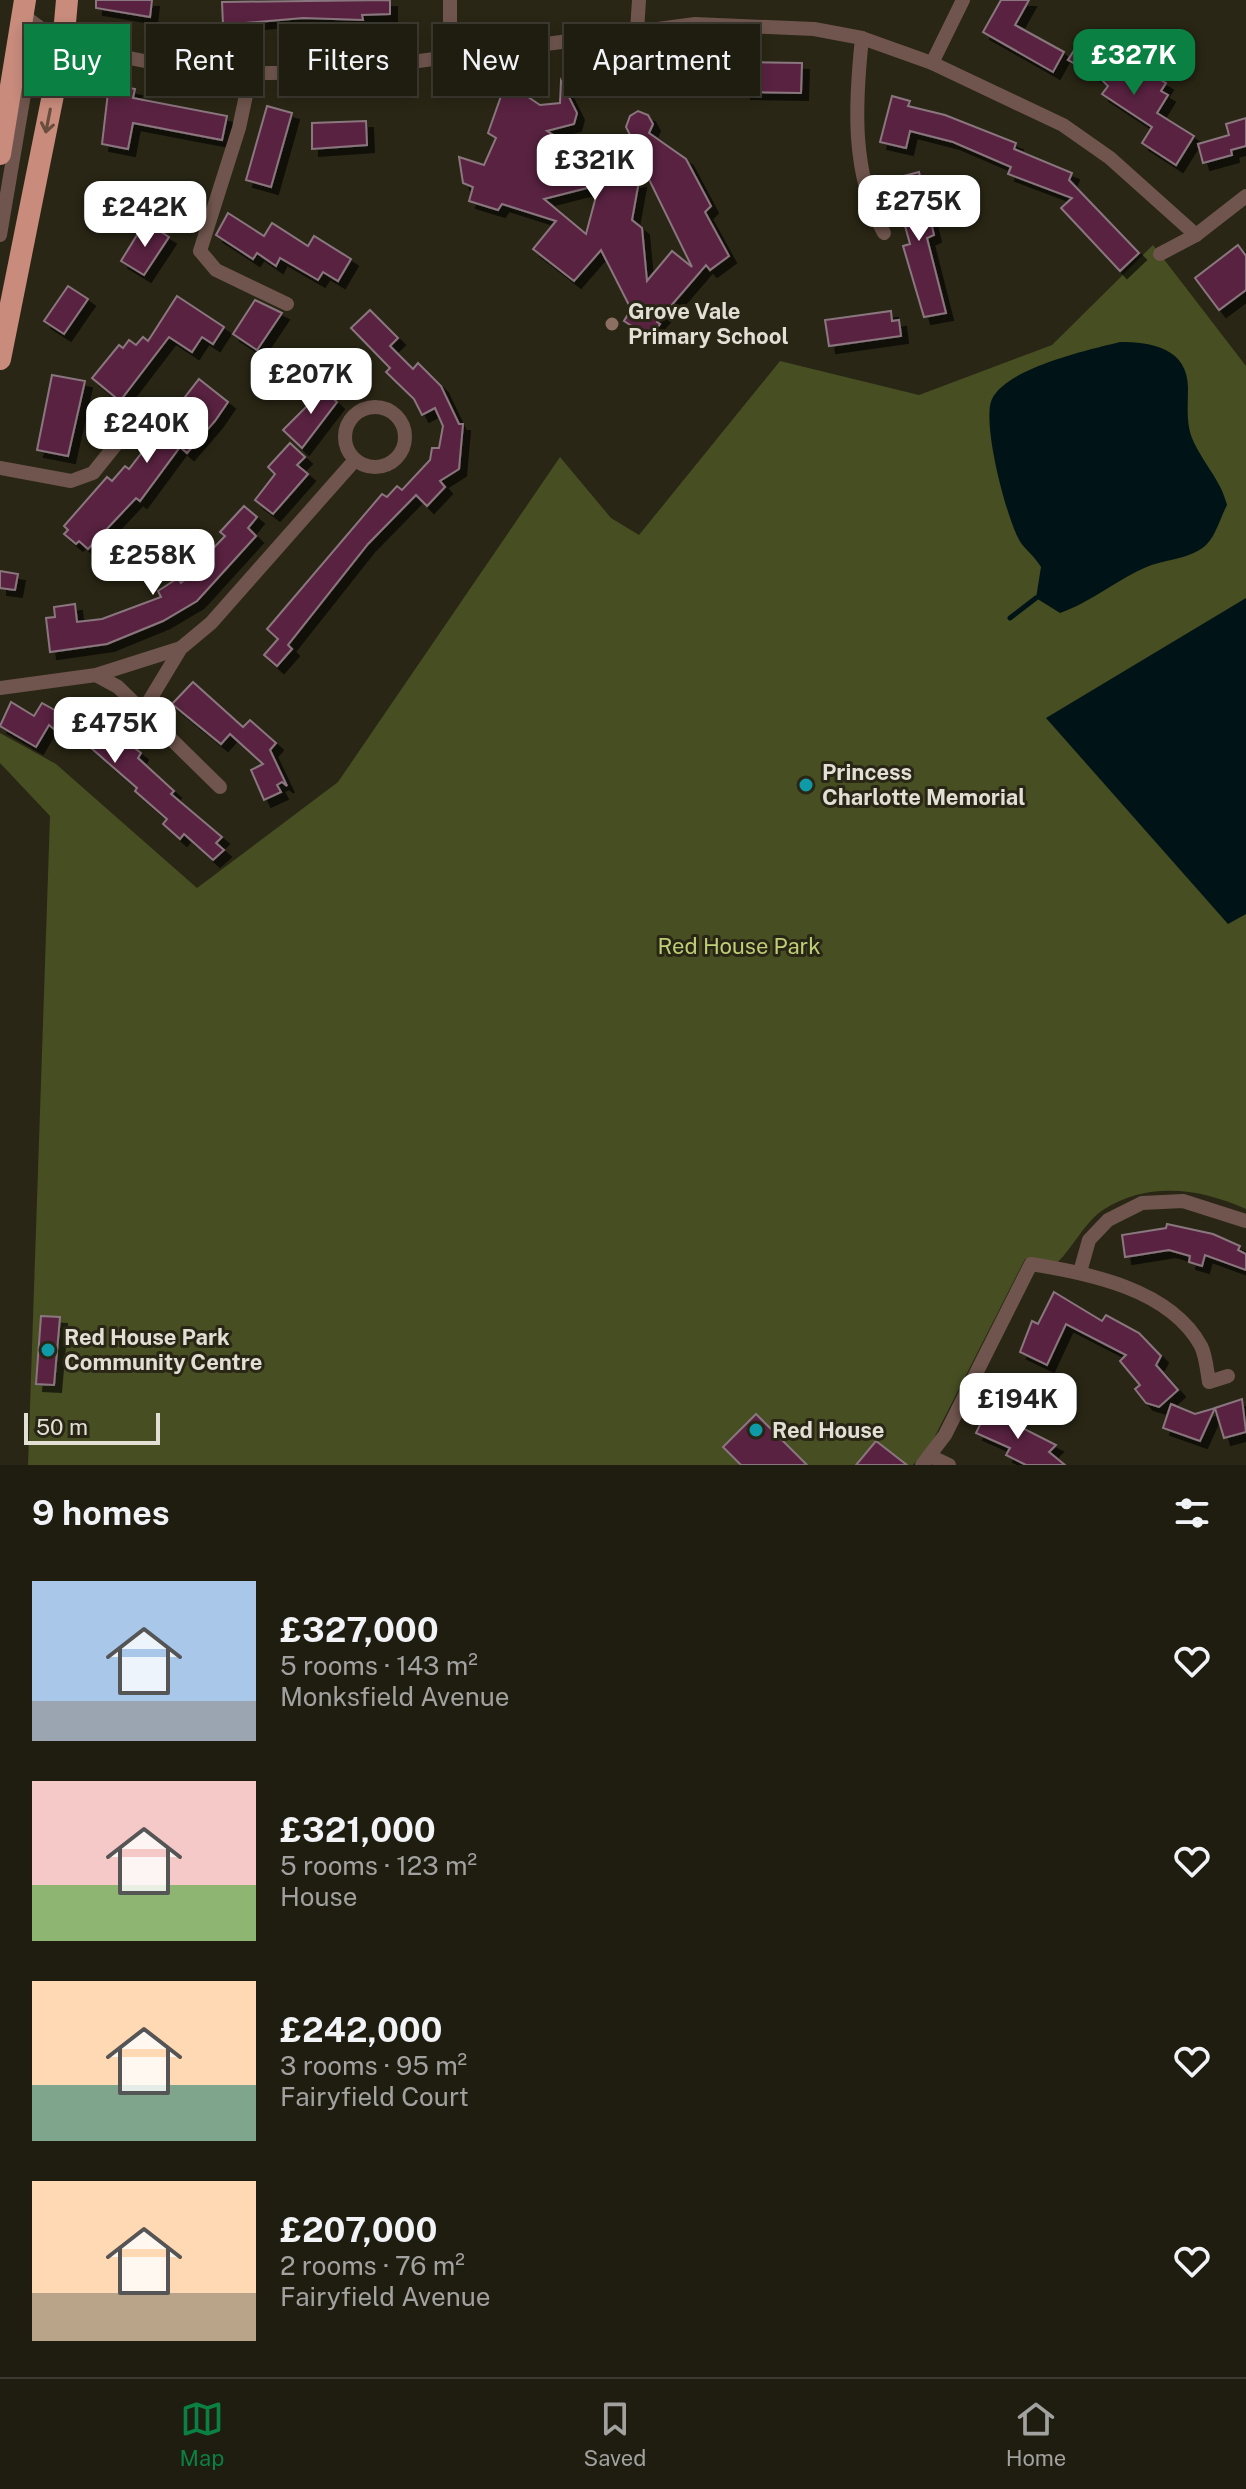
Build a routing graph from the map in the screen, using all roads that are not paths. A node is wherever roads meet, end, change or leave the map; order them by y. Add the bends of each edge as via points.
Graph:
1 (67, 0) edge
2 (450, 0) edge
3 (639, 0) edge
4 (963, 0) edge
5 (24, 7) edge
6 (41, 24) edge
7 (65, 24) edge
8 (450, 24) edge
9 (637, 24) edge
10 (760, 25) edge
11 (862, 38) junction
12 (433, 59) edge
13 (932, 63) junction
14 (263, 72) edge
15 (24, 94) edge
16 (53, 96) edge
17 (246, 96) edge
18 (0, 154) edge
19 (1246, 196) edge
20 (884, 233) dead end
21 (0, 235) edge
22 (1196, 235) junction
23 (1160, 254) dead end
24 (287, 304) dead end
25 (0, 359) edge
26 (134, 422) dead end
27 (355, 460) junction
28 (0, 468) edge
29 (181, 648) junction
30 (96, 675) junction
31 (0, 688) edge
32 (143, 711) junction
33 (220, 787) dead end
34 (1246, 1221) edge
35 (1080, 1272) junction
36 (1228, 1376) dead end
37 (1209, 1382) junction
38 (1194, 1388) dead end
39 (926, 1460) edge
40 (949, 1465) edge

1 - 7 highway
2 - 8 street
3 - 9 street
4 - 13 street
5 - 6 street
5 - 18 highway
10 - 11 street
11 - 13 street
11 - 20 street via 855,115 861,162
12 - 14 street via 337,72
13 - 22 street via 1063,125 1110,158
15 - 21 street
16 -> 25 highway
17 - 24 street via 200,251 216,270
19 - 22 street
22 - 23 street
26 - 28 street via 93,473 71,481
27 - 27 street via 345,437 353,416 375,407 396,415 405,437 396,458 375,467
27 - 29 street via 211,623
29 - 30 street
29 - 32 street
30 - 31 street
30 - 32 street
32 - 33 street
34 - 35 street via 1183,1201 1142,1203 1108,1220 1089,1240
35 - 37 street via 1138,1295 1181,1320 1201,1347
35 - 39 street via 1031,1264 945,1435
36 - 37 street
37 - 38 street
39 - 40 street

